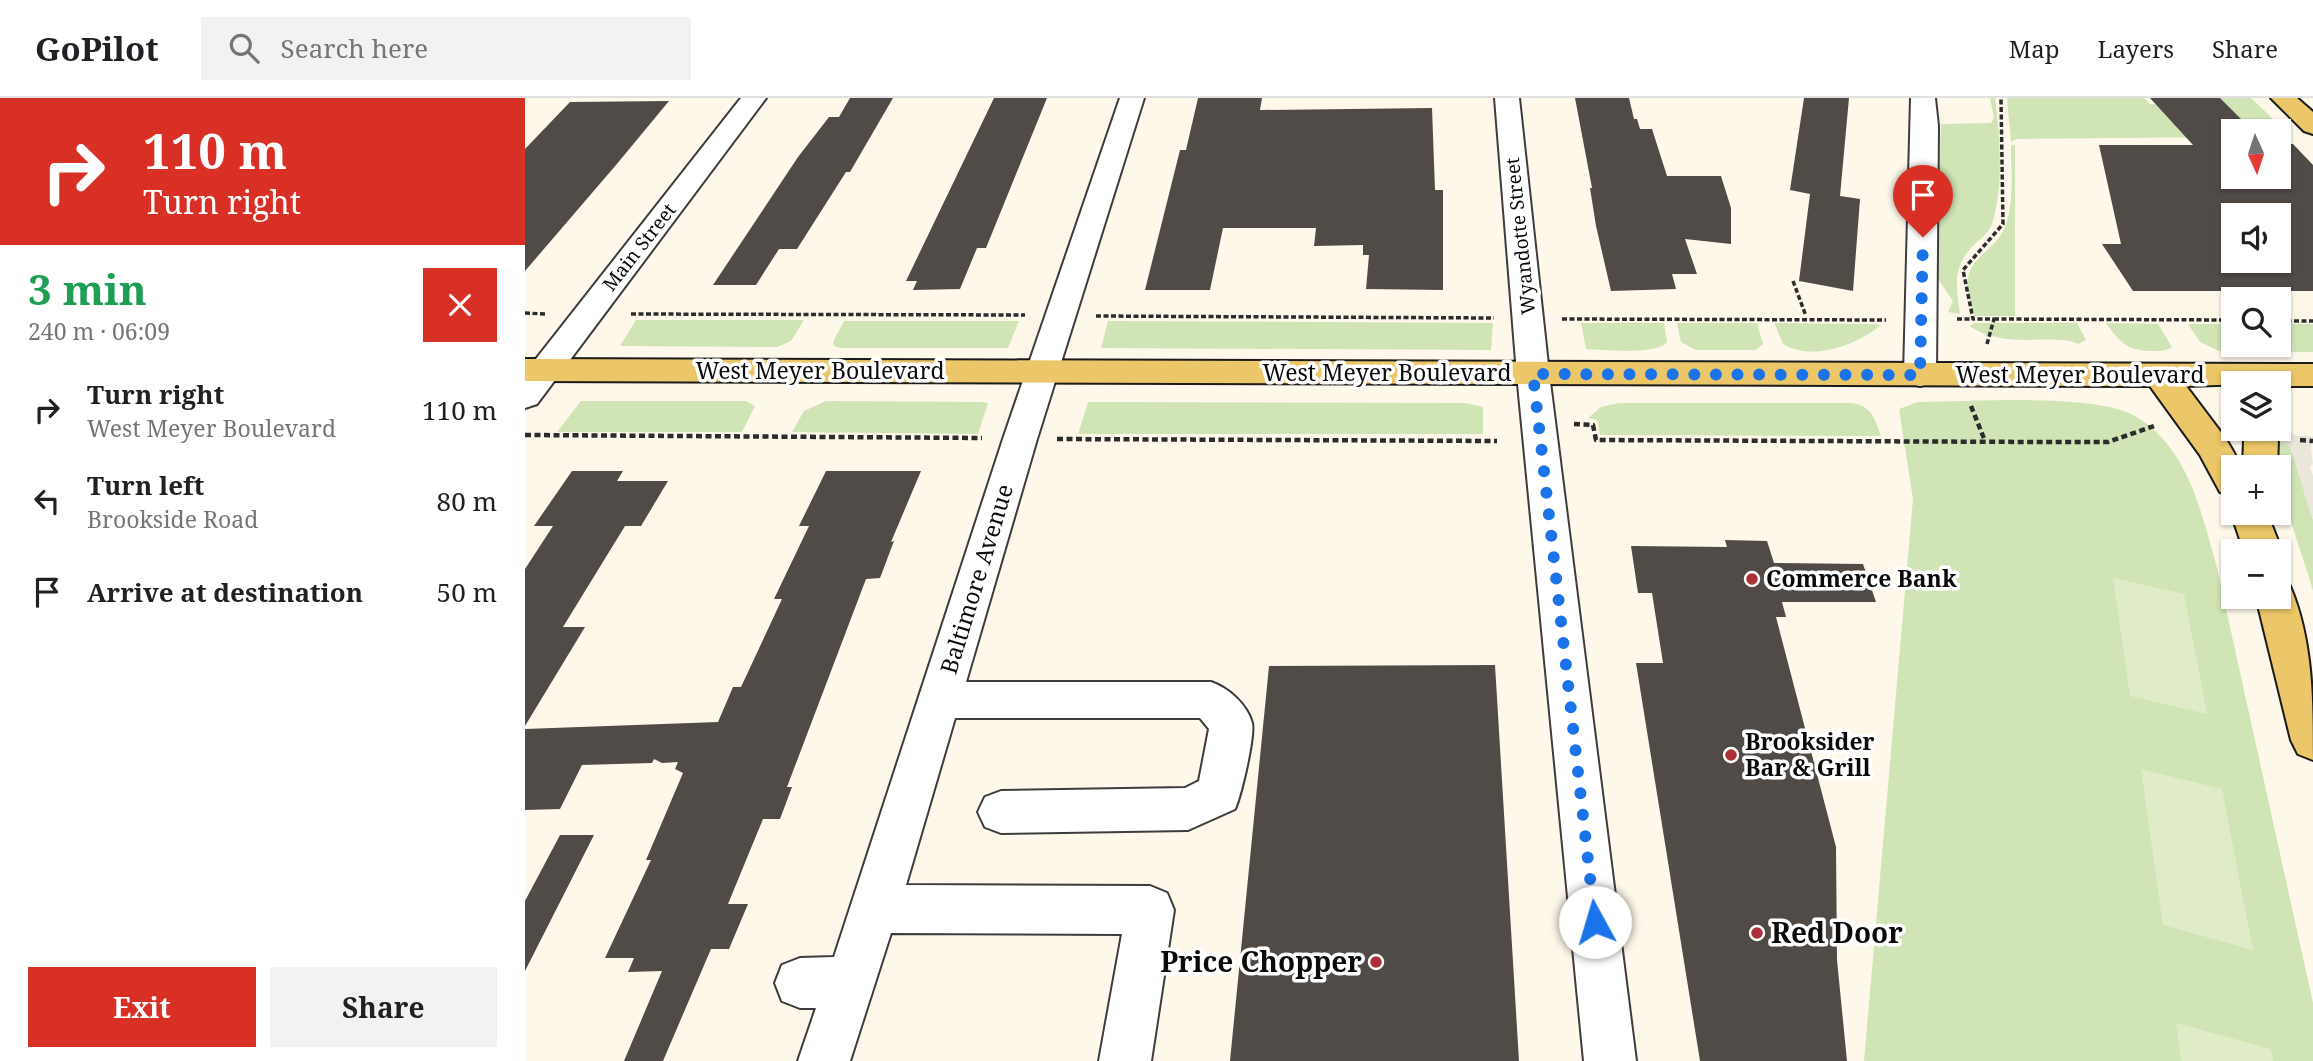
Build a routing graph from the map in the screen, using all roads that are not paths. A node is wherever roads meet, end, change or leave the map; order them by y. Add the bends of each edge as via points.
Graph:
1 (754, 98) edge
2 (1132, 98) edge
3 (1507, 98) edge
4 (1923, 98) edge
5 (2283, 98) edge
6 (2313, 125) edge
7 (535, 370) edge
8 (1043, 372) junction
9 (1533, 374) junction
10 (1920, 375) junction
11 (2160, 375) junction
12 (2313, 375) edge
13 (2313, 384) edge
14 (525, 396) edge
15 (2291, 396) edge
16 (2221, 461) edge
17 (2279, 609) edge
18 (939, 701) junction
19 (2313, 740) edge
20 (1001, 812) dead end
21 (875, 909) junction
22 (800, 982) dead end
23 (851, 982) junction
24 (824, 1061) edge
25 (1125, 1061) edge
26 (1610, 1061) edge

1 - 7 street, Main Street
2 - 8 street, Baltimore Avenue
3 - 9 street, Wyandotte Street
4 - 10 street
5 - 6 main road
7 - 8 main road, West Meyer Boulevard
7 - 14 street, Main Street
8 - 9 main road, West Meyer Boulevard
8 - 18 street, Baltimore Avenue
9 - 10 main road, West Meyer Boulevard
9 - 26 street, Wyandotte Street
10 - 11 main road, West Meyer Boulevard
11 - 12 main road, West Meyer Boulevard
11 - 16 main road
13 - 15 main road
17 - 19 main road
18 - 20 street via 1211,700 1231,725 1219,794 1188,809
18 - 21 street, Baltimore Avenue
21 - 23 street, Baltimore Avenue
21 - 25 street via 1150,911
22 - 23 street
23 - 24 street, Baltimore Avenue

